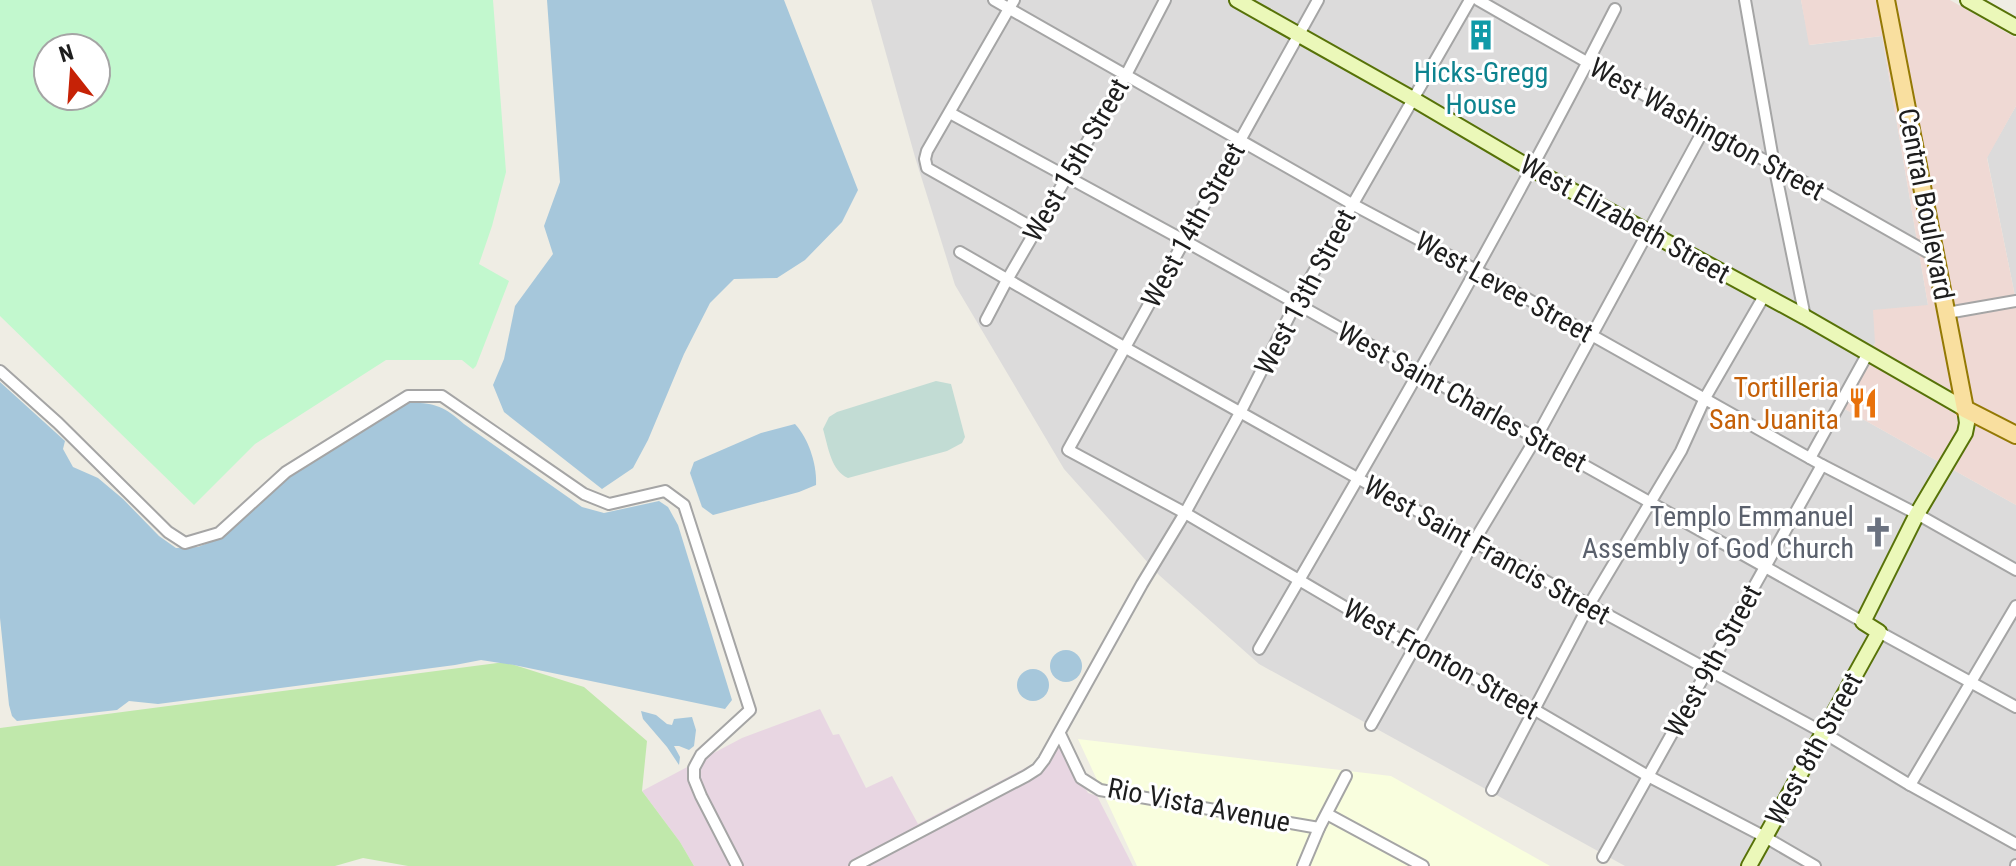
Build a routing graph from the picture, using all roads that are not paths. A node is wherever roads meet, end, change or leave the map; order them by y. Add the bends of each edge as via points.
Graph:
1 (994, 0) edge
2 (1165, 0) edge
3 (1237, 0) edge
4 (1318, 0) edge
5 (1470, 0) edge
6 (1478, 0) edge
7 (1745, 0) edge
8 (1886, 0) edge
9 (1968, 0) edge
10 (1012, 4) edge
11 (1615, 9) dead end
12 (2016, 27) edge
13 (1299, 35) junction
14 (1588, 62) junction
15 (1126, 75) junction
16 (1413, 99) junction
17 (950, 113) junction
18 (1704, 129) junction
19 (1240, 141) junction
20 (1774, 165) junction
21 (1532, 169) junction
22 (1068, 178) junction
23 (1352, 204) junction
24 (1037, 230) junction
25 (1648, 231) junction
26 (1185, 241) junction
27 (960, 252) dead end
28 (1936, 257) junction
29 (1476, 270) junction
30 (1007, 280) junction
31 (1764, 296) junction
32 (2016, 301) edge
33 (1296, 303) junction
34 (1947, 313) junction
35 (1805, 317) junction
36 (986, 320) dead end
37 (1592, 335) junction
38 (1124, 347) junction
39 (1868, 353) junction
40 (0, 371) edge
41 (1417, 373) junction
42 (1705, 398) junction
43 (1965, 409) junction
44 (1241, 411) junction
45 (2016, 435) edge
46 (1536, 438) junction
47 (1068, 450) joint
48 (1810, 458) junction
49 (1822, 465) junction
50 (1359, 479) junction
51 (1649, 503) junction
52 (1185, 513) junction
53 (1917, 514) junction
54 (1473, 543) junction
55 (1765, 567) junction
56 (2016, 570) edge
57 (1299, 580) junction
58 (1589, 605) junction
59 (2016, 606) edge
60 (1863, 622) junction
61 (1879, 632) junction
62 (1413, 647) junction
63 (1259, 649) dead end
64 (1708, 669) junction
65 (1972, 682) junction
66 (2016, 707) edge
67 (1535, 710) junction
68 (1371, 725) dead end
69 (1824, 733) junction
70 (1060, 734) junction
71 (1346, 776) dead end
72 (1648, 776) junction
73 (1910, 785) junction
74 (1492, 790) dead end
75 (1327, 814) junction
76 (1319, 828) junction
77 (1765, 837) junction
78 (2016, 844) edge
79 (1603, 857) dead end
80 (737, 866) edge
81 (855, 866) edge
82 (1303, 866) edge
83 (1423, 866) edge
84 (1749, 866) edge
85 (1815, 866) edge

1 - 10 street, West Levee Street
2 - 15 street, West 15th Street
3 - 13 street, West Elizabeth Street
4 - 13 street, West 14th Street
5 - 16 street, West 13th Street
6 - 14 street, West Washington Street
7 - 20 street
8 - 28 main road, Central Boulevard
9 - 12 street
10 - 15 street, West Levee Street
10 - 17 street
11 - 14 street
13 - 16 street, West Elizabeth Street
13 - 19 street, West 14th Street
14 - 18 street, West Washington Street
14 - 21 street
15 - 19 street, West Levee Street
15 - 22 street, West 15th Street
16 - 21 street, West Elizabeth Street
16 - 23 street, West 13th Street
17 - 22 street, West Saint Charles Street
17 - 24 street via 927,151 927,168
18 - 20 street, West Washington Street
18 - 25 street
19 - 23 street, West Levee Street
19 - 26 street, West 14th Street
20 - 28 street, West Washington Street
20 - 35 street
21 - 25 street, West Elizabeth Street
21 - 29 street
22 - 24 street, West 15th Street
22 - 26 street, West Saint Charles Street
23 - 29 street, West Levee Street
23 - 33 street, West 13th Street
24 - 30 street, West 15th Street
25 - 31 street, West Elizabeth Street
25 - 37 street
26 - 33 street, West Saint Charles Street
26 - 38 street, West 14th Street
27 - 30 street, West Saint Francis Street
28 - 34 main road, Central Boulevard
29 - 37 street, West Levee Street
29 - 41 street
30 - 36 street, West 15th Street
30 - 38 street, West Saint Francis Street
31 - 35 street, West Elizabeth Street
31 - 42 street
32 - 34 street
33 - 41 street, West Saint Charles Street
33 - 44 street, West 13th Street
34 - 43 main road, Central Boulevard
35 - 39 street, West Elizabeth Street
37 - 42 street, West Levee Street
37 - 46 street
38 - 44 street, West Saint Francis Street
38 - 47 street, West 14th Street
39 - 43 street, West Elizabeth Street
39 - 48 street
40 - 80 street via 185,543 219,533 286,472 408,396 442,396 584,494 609,504 665,491 684,505 750,710 694,768 701,796
41 - 46 street, West Saint Charles Street
41 - 50 street
42 - 48 street, West Levee Street
42 - 51 street
43 - 45 main road, West Elizabeth Street
43 - 53 street via 1965,433
44 - 50 street, West Saint Francis Street
44 - 52 street, West 13th Street
46 - 51 street, West Saint Charles Street
46 - 54 street
47 - 52 street, West Fronton Street
48 - 49 street, West Levee Street
49 - 53 street, West Levee Street
49 - 55 street, West 9th Street
50 - 54 street, West Saint Francis Street
50 - 57 street
51 - 55 street, West Saint Charles Street
51 - 58 street
52 - 57 street, West Fronton Street
52 - 70 street, West 13th Street
53 - 56 street, West Levee Street
53 - 60 street
54 - 58 street, West Saint Francis Street
54 - 62 street
55 - 60 street, West Saint Charles Street
55 - 64 street, West 9th Street
57 - 62 street, West Fronton Street
57 - 63 street
58 - 64 street, West Saint Francis Street
58 - 67 street
59 - 65 street
60 - 61 street, West Saint Charles Street
61 - 65 street, West Saint Charles Street
61 - 69 street, West 8th Street
62 - 67 street, West Fronton Street
62 - 68 street
64 - 69 street, West Saint Francis Street
64 - 72 street, West 9th Street
65 - 66 street, West Saint Charles Street
65 - 73 street
67 - 72 street, West Fronton Street
67 - 74 street
69 - 73 street, West Saint Francis Street
69 - 77 street, West 8th Street
70 - 76 street, Rio Vista Avenue via 1081,778 1100,790
70 - 81 street, West 13th Street via 1037,769
71 - 75 street
72 - 77 street, West Fronton Street
72 - 79 street, West 9th Street
73 - 78 street, West Saint Francis Street
75 - 76 street
75 - 83 street, Rio Vista Avenue
76 - 82 street
77 - 84 street, West 8th Street
77 - 85 street, West Fronton Street

